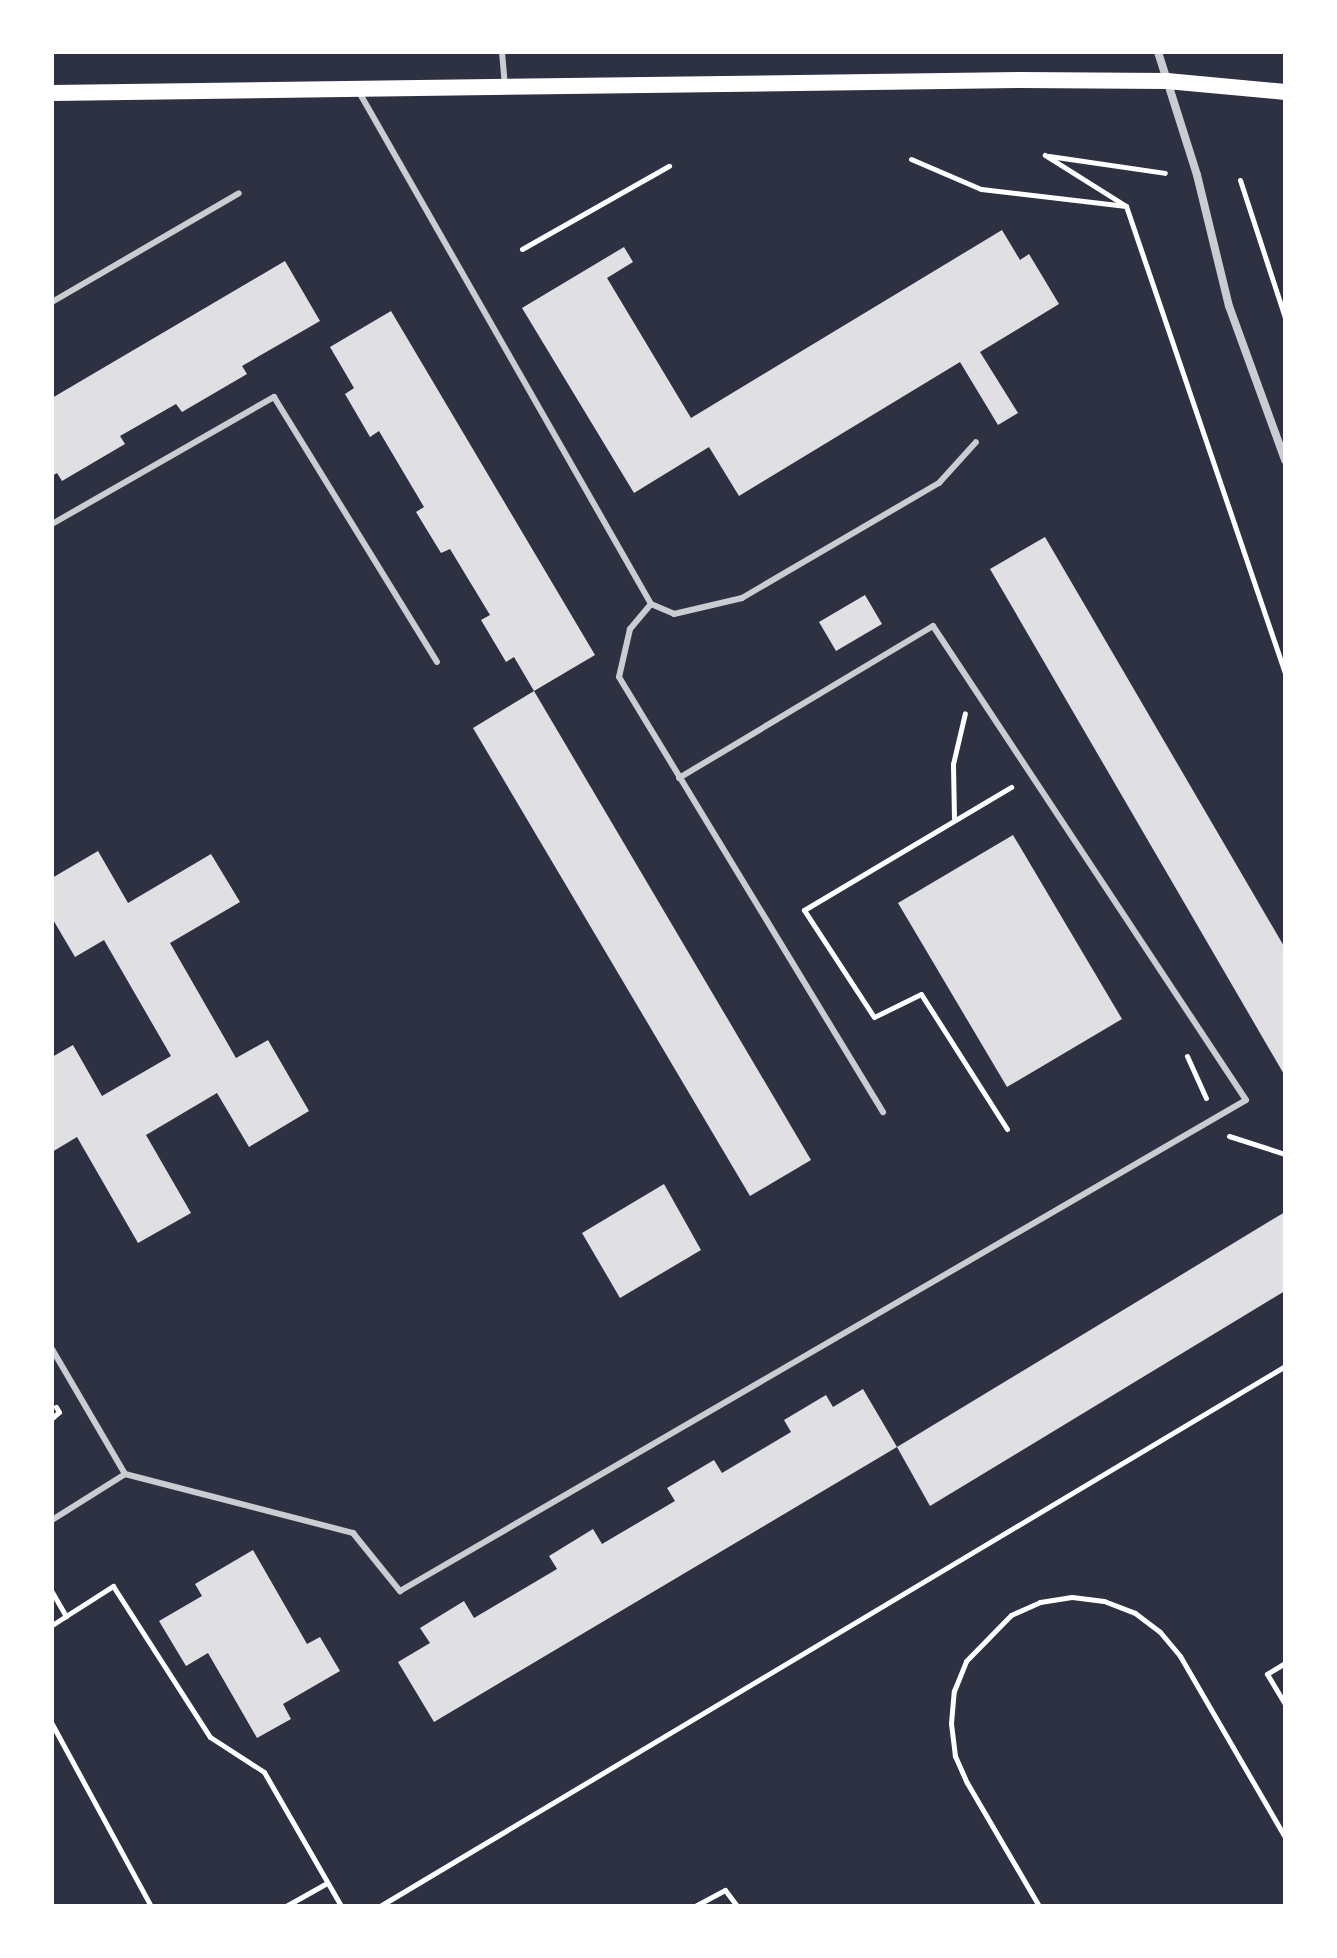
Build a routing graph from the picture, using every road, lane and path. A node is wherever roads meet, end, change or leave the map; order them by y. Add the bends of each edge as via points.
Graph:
1 (502, 52) edge
2 (1158, 52) edge
3 (1167, 81) junction
4 (505, 85) junction
5 (357, 89) junction
6 (1285, 92) edge
7 (52, 93) edge
8 (911, 159) dead end
9 (669, 166) dead end
10 (1165, 173) dead end
11 (1240, 180) dead end
12 (239, 193) dead end
13 (1126, 206) junction
14 (522, 249) dead end
15 (1285, 295) edge
16 (52, 302) edge
17 (1281, 306) junction
18 (1285, 318) edge
19 (976, 442) dead end
20 (1285, 460) edge
21 (52, 524) edge
22 (651, 604) junction
23 (437, 662) dead end
24 (1285, 674) edge
25 (971, 685) junction
26 (679, 778) junction
27 (1018, 797) dead end
28 (954, 818) junction
29 (1183, 1049) dead end
30 (883, 1112) dead end
31 (1215, 1118) junction
32 (1007, 1129) dead end
33 (1285, 1154) edge
34 (52, 1349) edge
35 (1285, 1366) edge
36 (52, 1400) edge
37 (52, 1418) edge
38 (125, 1474) junction
39 (52, 1520) edge
40 (52, 1592) edge
41 (66, 1616) junction
42 (52, 1625) edge
43 (1285, 1663) edge
44 (1285, 1704) edge
45 (52, 1724) edge
46 (1285, 1837) edge
47 (327, 1883) junction
48 (151, 1906) edge
49 (286, 1906) edge
50 (341, 1906) edge
51 (380, 1906) edge
52 (695, 1906) edge
53 (737, 1906) edge
54 (1039, 1906) edge

1 - 4 lane
2 - 3 street
3 - 4 main road
3 - 6 main road
3 - 20 street via 1229,306
4 - 5 main road
5 - 7 main road
5 - 22 lane
8 - 13 path via 981,189
9 - 14 path
10 - 13 path via 1045,155
11 - 17 path
12 - 16 lane
13 - 24 path
15 - 17 path
17 - 18 path
19 - 22 lane via 939,483 742,598 674,614
21 - 23 lane via 274,397
22 - 26 lane via 630,629 619,677
25 - 26 lane via 933,626
25 - 28 path via 953,764
25 - 31 lane via 1246,1100
26 - 30 lane
27 - 28 path via 1009,784
28 - 32 path via 804,910 874,1017 921,994
29 - 31 path
31 - 33 path via 1222,1133
31 - 38 lane via 400,1591 353,1533
34 - 38 lane
35 - 51 path
36 - 37 path via 59,1412
38 - 39 lane
40 - 41 path
41 - 42 path
41 - 47 path via 113,1586 210,1737 264,1772
43 - 44 path via 1267,1674
45 - 48 path
46 - 54 path via 1180,1656 1160,1632 1135,1613 1104,1601 1072,1597 1040,1602 1011,1615 966,1661 954,1691 951,1723 955,1756 967,1783
47 - 49 path
47 - 50 path
52 - 53 path via 725,1890

